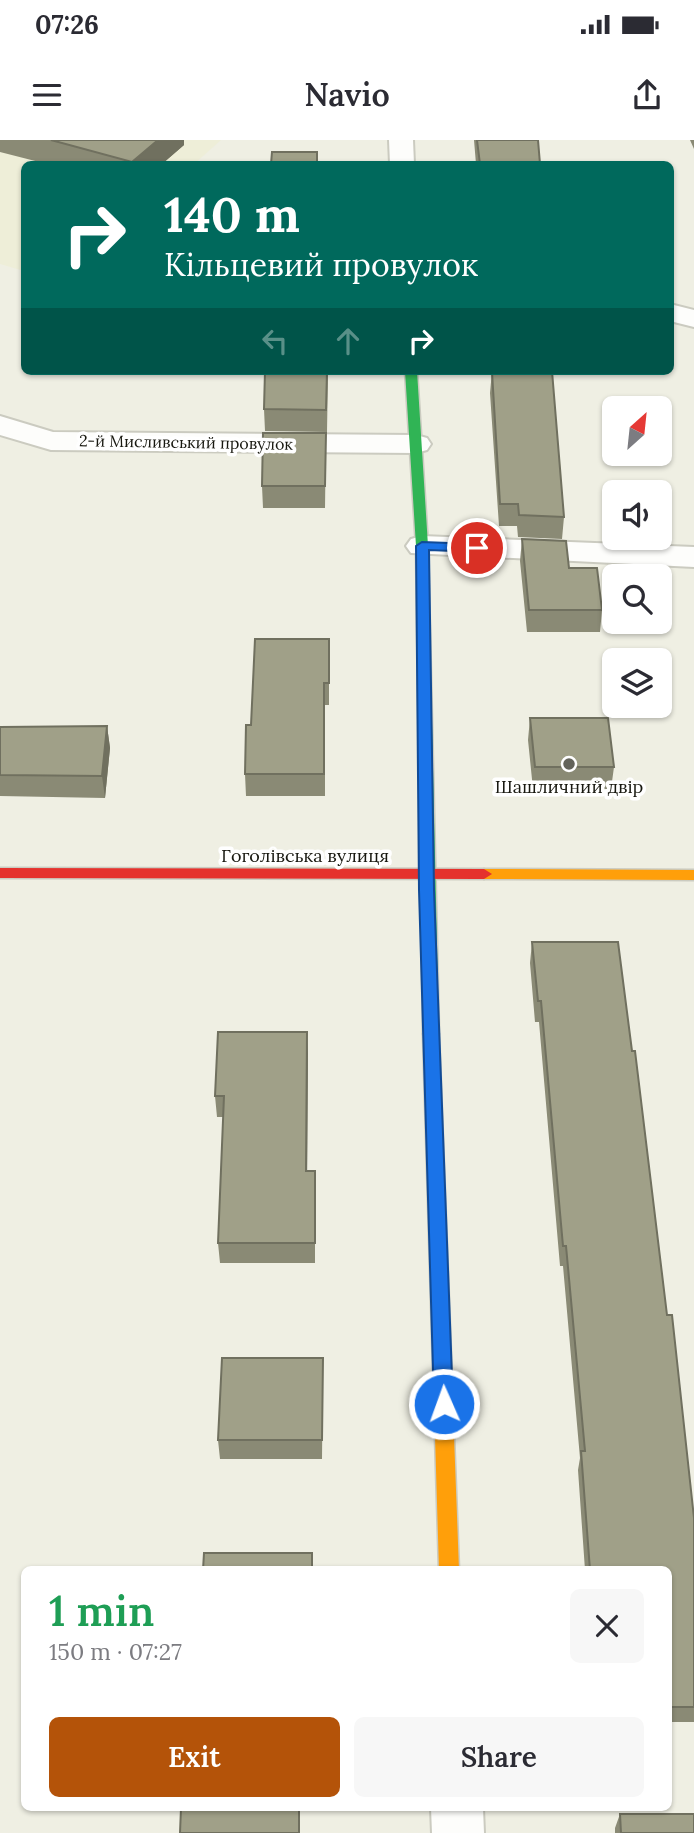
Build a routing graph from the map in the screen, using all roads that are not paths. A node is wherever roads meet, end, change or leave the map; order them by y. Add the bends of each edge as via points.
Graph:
1 (401, 140) edge
2 (402, 161) edge
3 (674, 314) edge
4 (694, 319) edge
5 (411, 375) edge
6 (0, 425) edge
7 (416, 444) junction
8 (422, 546) junction
9 (694, 557) edge
10 (0, 873) edge
11 (426, 875) junction
12 (694, 875) edge
13 (449, 1566) edge
14 (457, 1811) edge
15 (458, 1833) edge

1 - 2 street
3 - 4 street
5 - 7 street
6 - 7 street, 2-й Мисливський провулок via 51,441
7 - 8 street
8 - 9 street
8 - 11 street
10 - 11 street, Гоголівська вулиця
11 - 12 street, Гоголівська вулиця
11 - 13 street
14 - 15 street

